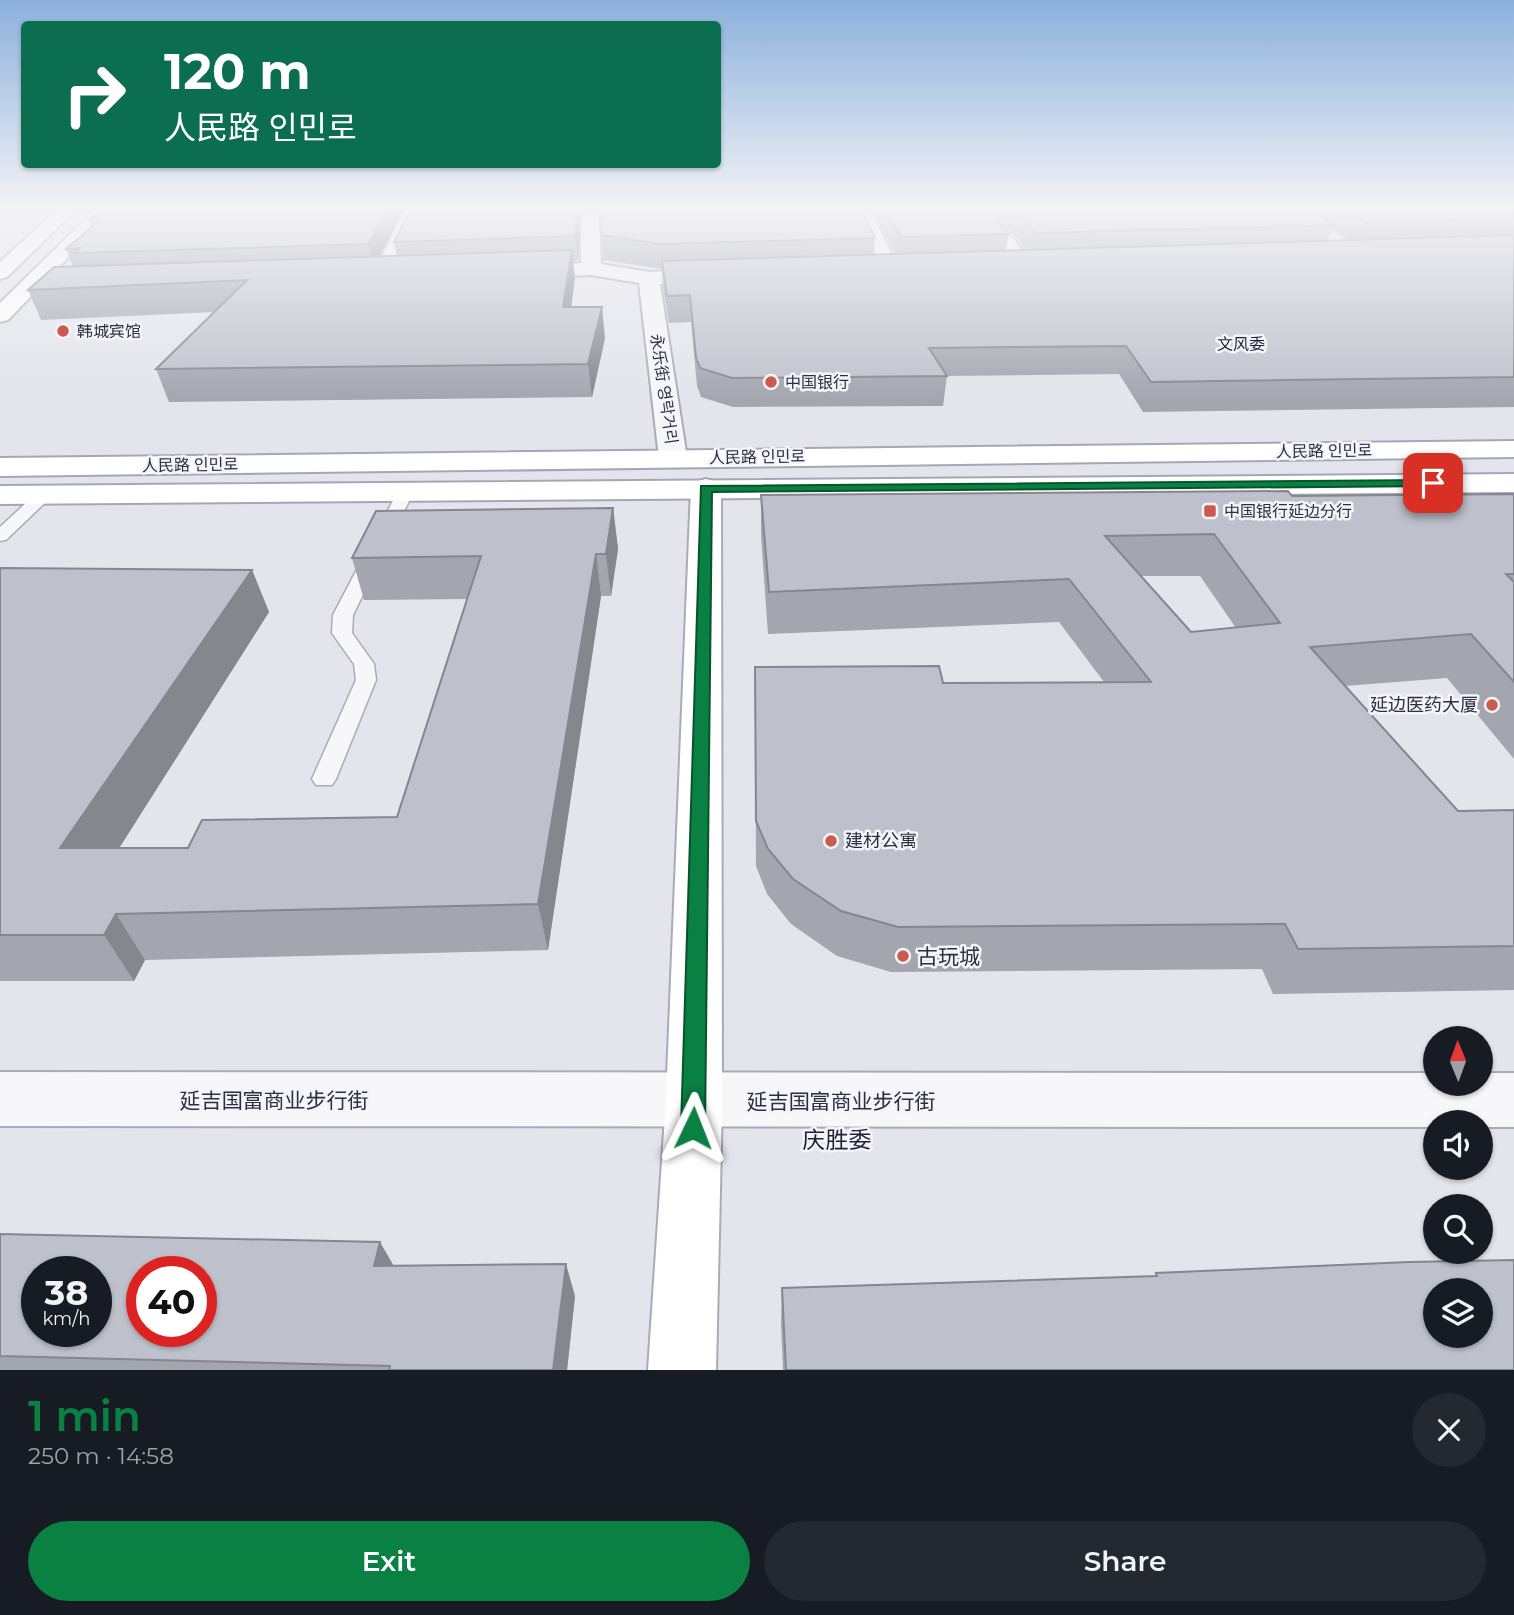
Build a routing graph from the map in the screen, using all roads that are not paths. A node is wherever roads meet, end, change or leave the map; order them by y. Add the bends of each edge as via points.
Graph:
1 (41, 274) edge
2 (377, 274) edge
3 (623, 274) edge
4 (742, 274) edge
5 (410, 276) edge
6 (649, 278) junction
7 (53, 288) edge
8 (26, 289) junction
9 (0, 315) edge
10 (1514, 449) edge
11 (673, 458) junction
12 (0, 467) edge
13 (1514, 483) edge
14 (706, 488) junction
15 (406, 491) junction
16 (45, 494) junction
17 (0, 495) edge
18 (0, 536) edge
19 (324, 779) dead end
20 (0, 1099) edge
21 (1514, 1100) edge
22 (694, 1101) junction
23 (682, 1370) edge

1 - 8 main road
2 - 5 street via 375,277
3 - 6 street
4 - 6 street
6 - 11 street, 永乐街 영락거리
7 - 8 street
8 - 9 main road
10 - 11 main road, 人民路 인민로
11 - 12 main road, 人民路 인민로
13 - 14 main road, 人民路 인민로
14 - 15 main road, 人民路 인민로
14 - 22 main road
15 - 16 main road, 人民路 인민로
15 - 19 lane via 343,615 342,633 364,664 366,680
16 - 17 main road, 人民路 인민로
16 - 18 lane
20 - 22 street, 延吉国富商业步行街
21 - 22 street, 延吉国富商业步行街
22 - 23 main road

